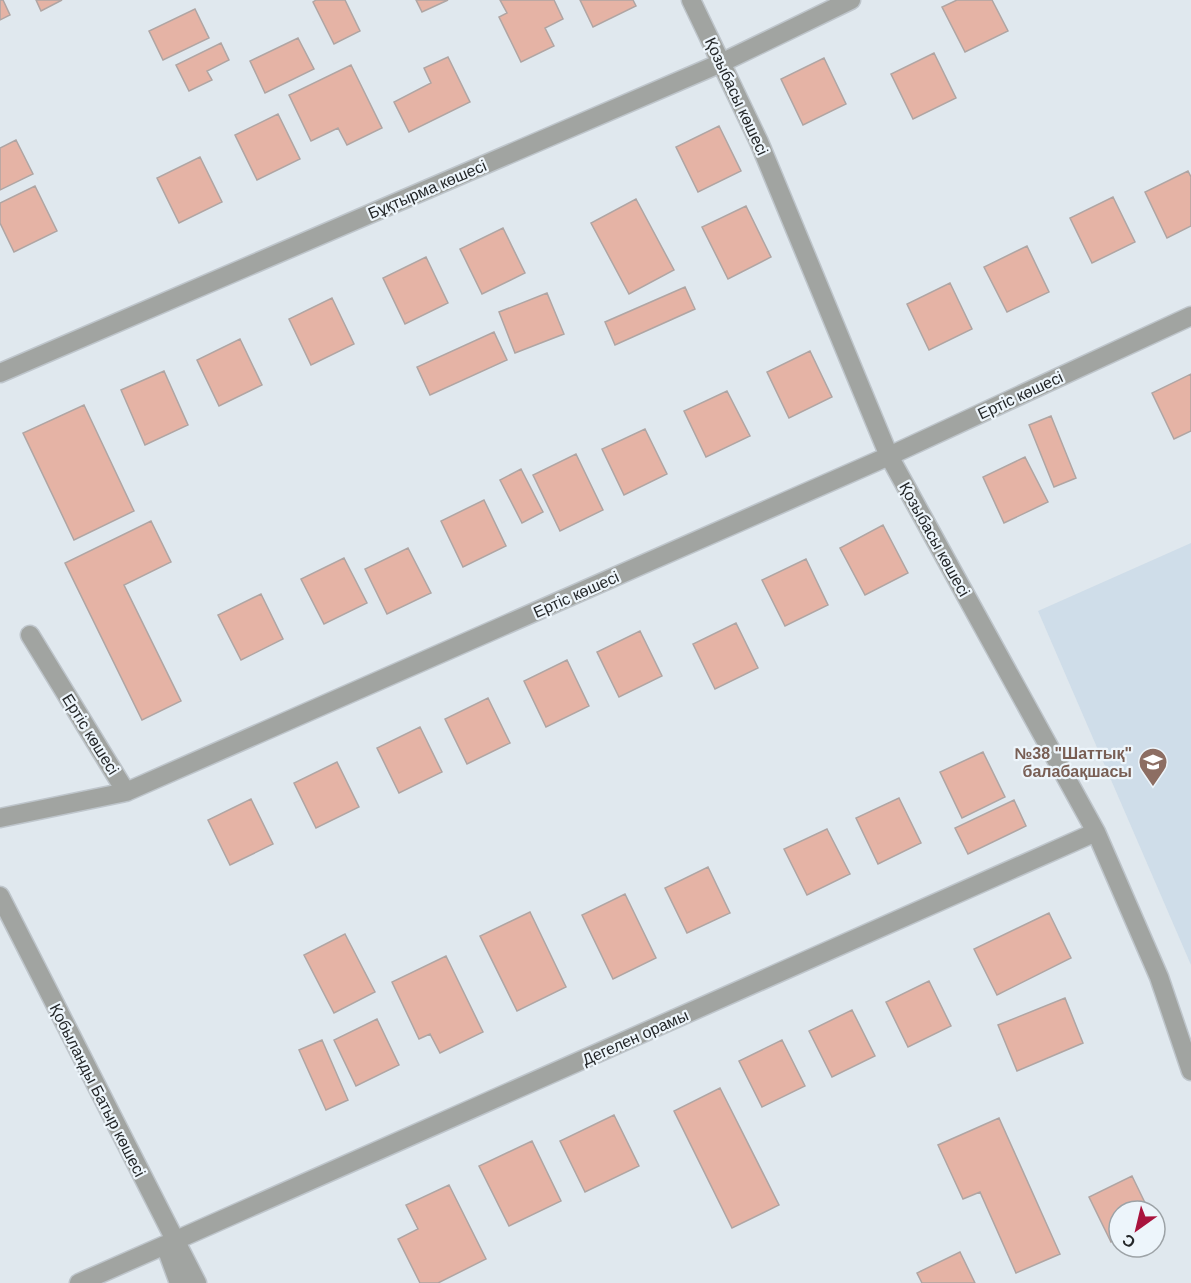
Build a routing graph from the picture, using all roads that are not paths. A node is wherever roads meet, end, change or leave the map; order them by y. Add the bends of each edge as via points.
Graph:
1 (691, 0) edge
2 (851, 0) edge
3 (722, 63) junction
4 (1191, 316) edge
5 (0, 373) edge
6 (889, 456) junction
7 (30, 635) dead end
8 (126, 792) junction
9 (0, 818) edge
10 (1096, 832) junction
11 (0, 896) edge
12 (1191, 1071) edge
13 (170, 1243) junction
14 (79, 1283) edge
15 (179, 1283) edge
16 (197, 1283) edge

1 - 3 street, Қозыбасы көшесі
2 - 3 street, Бұқтырма көшесі
3 - 5 street, Бұқтырма көшесі
3 - 6 street, Қозыбасы көшесі via 759,142
4 - 6 street, Ертіс көшесі
6 - 8 street, Ертіс көшесі
6 - 10 street, Қозыбасы көшесі
7 - 8 street, Ертіс көшесі
8 - 9 street
10 - 12 street, Қозыбасы көшесі via 1159,977
10 - 13 street, Дегелен орамы
11 - 13 street, Қобыланды Батыр көшесі
13 - 14 street, Дегелен орамы
13 - 15 street
13 - 16 street, Қобыланды Батыр көшесі

